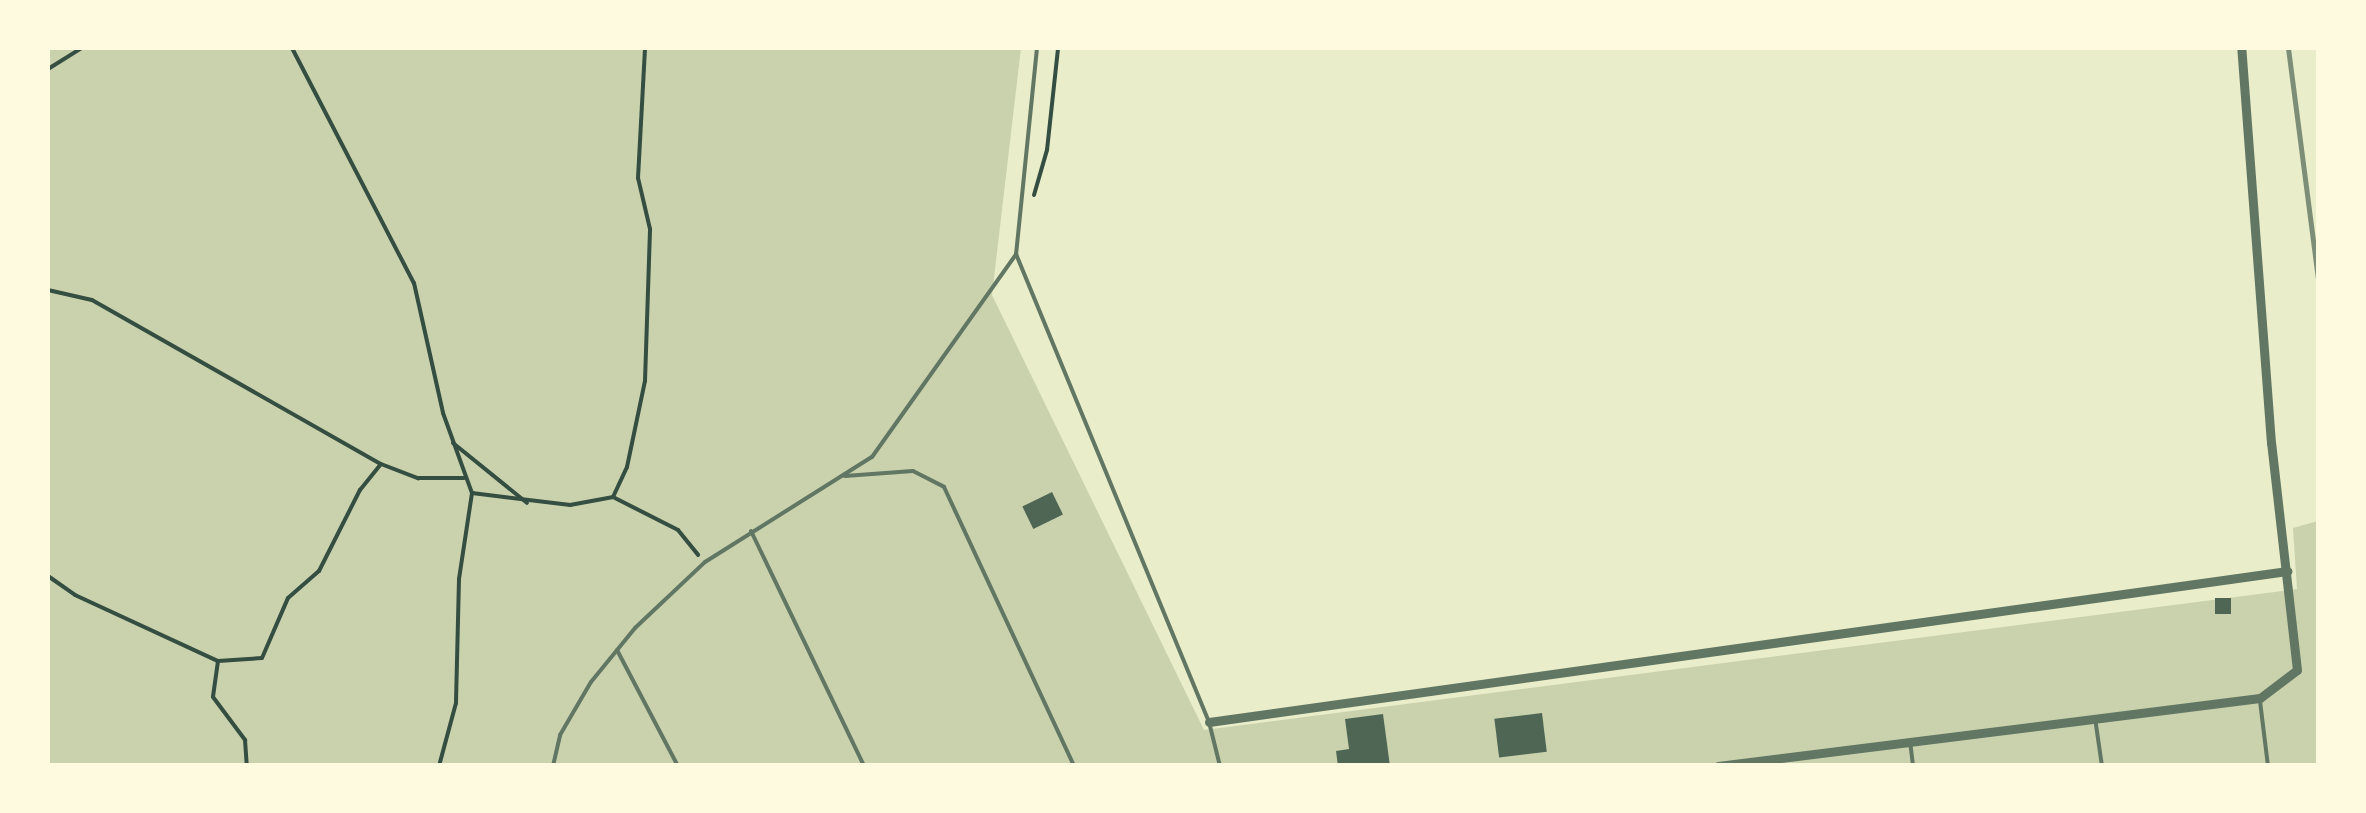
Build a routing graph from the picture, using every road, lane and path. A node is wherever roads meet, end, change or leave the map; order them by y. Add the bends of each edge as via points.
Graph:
1 (81, 48) edge
2 (292, 48) edge
3 (645, 48) edge
4 (1037, 48) edge
5 (1058, 48) edge
6 (2241, 48) edge
7 (48, 68) edge
8 (1018, 222) junction
9 (1016, 254) junction
10 (48, 290) edge
11 (452, 442) junction
12 (381, 464) junction
13 (840, 477) junction
14 (464, 478) junction
15 (472, 494) junction
16 (613, 497) junction
17 (527, 503) junction
18 (751, 531) junction
19 (705, 562) junction
20 (2288, 571) junction
21 (48, 576) edge
22 (617, 650) junction
23 (218, 661) junction
24 (2260, 698) junction
25 (2095, 718) junction
26 (1209, 722) junction
27 (1910, 742) junction
28 (1799, 760) edge
29 (247, 766) edge
30 (439, 766) edge
31 (553, 766) edge
32 (678, 766) edge
33 (864, 766) edge
34 (1074, 766) edge
35 (1220, 766) edge
36 (1718, 766) edge
37 (1913, 766) edge
38 (2102, 766) edge
39 (2268, 766) edge

1 - 7 path
2 - 11 path via 414,283
3 - 16 path via 638,178 650,229 645,381 640,420
4 - 8 lane
5 - 8 path via 1047,150
6 - 20 street
8 - 9 lane
9 - 13 lane via 872,457
9 - 26 lane
10 - 12 path via 92,300
11 - 14 path
11 - 17 path
12 - 14 path via 418,478
12 - 23 path via 360,490 319,571 288,598 262,658
13 - 18 lane
13 - 34 lane via 913,471 944,487
14 - 15 path
15 - 17 path
15 - 30 path via 459,579 456,703
16 - 17 path
16 - 19 path via 678,530
18 - 19 lane
18 - 33 lane
19 - 22 lane
20 - 24 street via 2297,670
20 - 26 street
21 - 23 path
22 - 31 lane via 560,735
22 - 32 lane
23 - 29 path via 213,698 245,740
24 - 25 street
24 - 39 lane
25 - 27 street
25 - 38 lane
26 - 35 lane
27 - 28 street
27 - 37 lane
28 - 36 street

